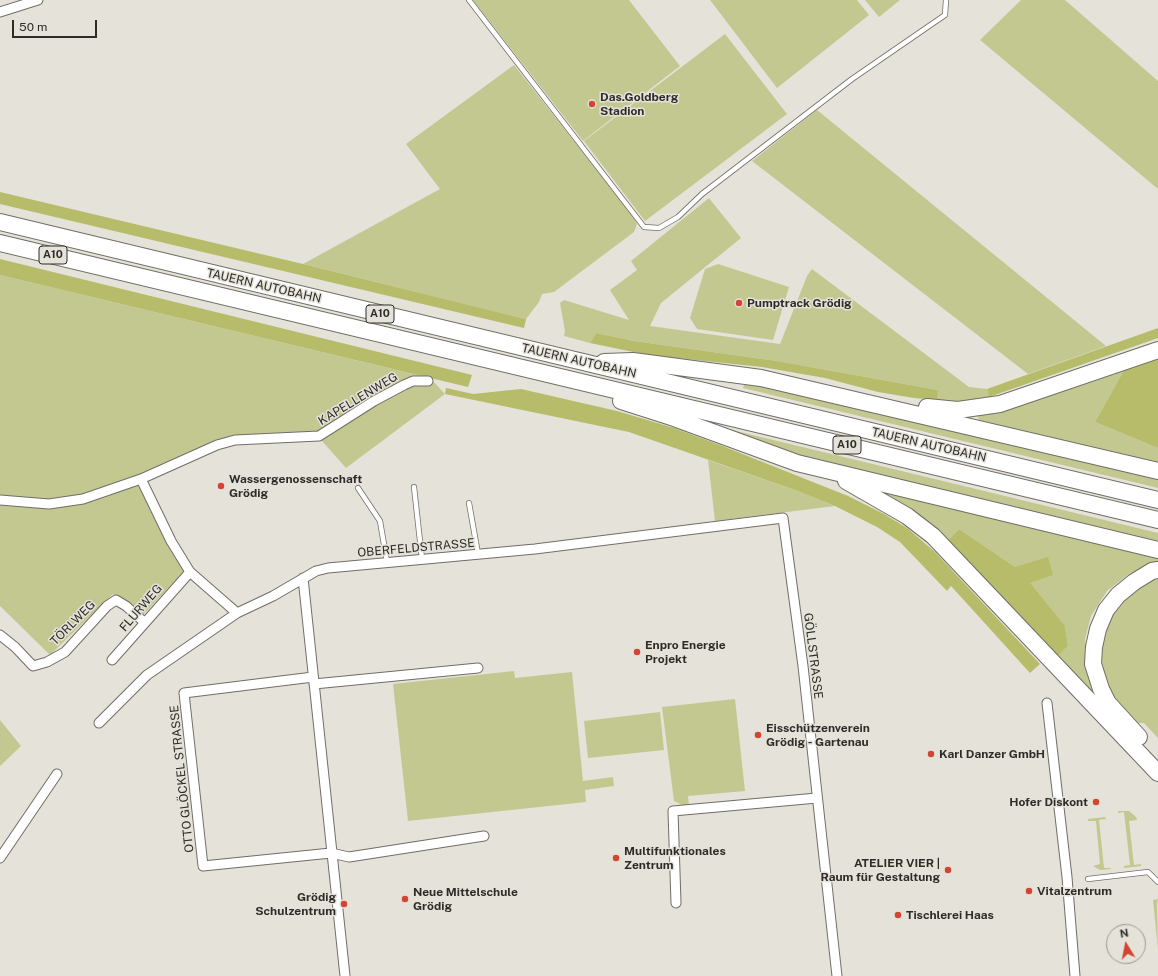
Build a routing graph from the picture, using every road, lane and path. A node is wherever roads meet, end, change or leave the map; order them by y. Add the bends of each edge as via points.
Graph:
1 (38, 0) edge
2 (469, 0) edge
3 (946, 0) edge
4 (0, 12) edge
5 (0, 222) edge
6 (0, 243) edge
7 (1158, 350) edge
8 (583, 362) junction
9 (535, 371) junction
10 (428, 381) dead end
11 (904, 410) junction
12 (827, 471) junction
13 (1158, 471) edge
14 (141, 479) junction
15 (414, 487) dead end
16 (358, 488) dead end
17 (0, 500) edge
18 (1158, 500) edge
19 (469, 503) dead end
20 (783, 518) joint
21 (1158, 520) edge
22 (1158, 550) edge
23 (478, 554) junction
24 (422, 559) junction
25 (387, 562) junction
26 (1158, 570) edge
27 (190, 572) junction
28 (303, 578) junction
29 (237, 613) junction
30 (144, 622) junction
31 (0, 635) edge
32 (112, 660) dead end
33 (478, 668) dead end
34 (313, 680) junction
35 (1047, 703) dead end
36 (99, 722) dead end
37 (1158, 757) edge
38 (1158, 773) edge
39 (57, 774) dead end
40 (817, 798) junction
41 (484, 836) dead end
42 (331, 853) junction
43 (0, 858) edge
44 (1088, 879) dead end
45 (1158, 882) edge
46 (676, 903) dead end
47 (345, 976) edge
48 (837, 976) edge
49 (1075, 976) edge

1 - 4 street
2 - 3 lane via 644,227 659,228 678,217 702,194 852,79 945,14
5 - 8 highway, TAUERN AUTOBAHN / A10
6 - 9 highway, TAUERN AUTOBAHN / A10
7 - 11 highway via 1000,404 958,410 922,407
8 - 11 highway via 633,361 739,374
8 - 18 highway, TAUERN AUTOBAHN / A10
9 - 12 highway via 578,391 627,403 797,463
9 - 21 highway, TAUERN AUTOBAHN / A10
10 - 14 street, KAPELLENWEG via 412,381 374,400 319,436 235,440
11 - 13 highway
12 - 22 highway
12 - 38 highway via 907,516 933,536
14 - 17 street, KAPELLENWEG via 83,499 49,504
14 - 27 street via 171,542
15 - 24 lane
16 - 25 lane via 380,521
19 - 23 lane
20 - 23 street, OBERFELDSTRASSE
20 - 40 street, GÖLLSTRASSE via 803,666
23 - 24 street, OBERFELDSTRASSE
24 - 25 street, OBERFELDSTRASSE
25 - 28 street, OBERFELDSTRASSE via 328,568
26 - 37 highway via 1134,582 1118,595 1106,610 1098,629 1093,664 1108,703
27 - 29 street
27 - 30 street, FLURWEG
28 - 29 street, OBERFELDSTRASSE
28 - 34 street
29 - 36 street, OBERFELDSTRASSE via 147,675
30 - 31 street, TÖRLWEG via 116,600 107,606 64,652 47,662 33,666 16,647
30 - 32 street, FLURWEG
33 - 34 street, OTTO GLÖCKEL STRASSE
34 - 42 street
34 - 42 street, OTTO GLÖCKEL STRASSE via 184,693 204,866
35 - 49 street via 1067,877
39 - 43 street
40 - 46 street via 673,811
40 - 48 street, GÖLLSTRASSE
41 - 42 street, OTTO GLÖCKEL STRASSE via 349,857
42 - 47 street
44 - 45 lane via 1148,872

